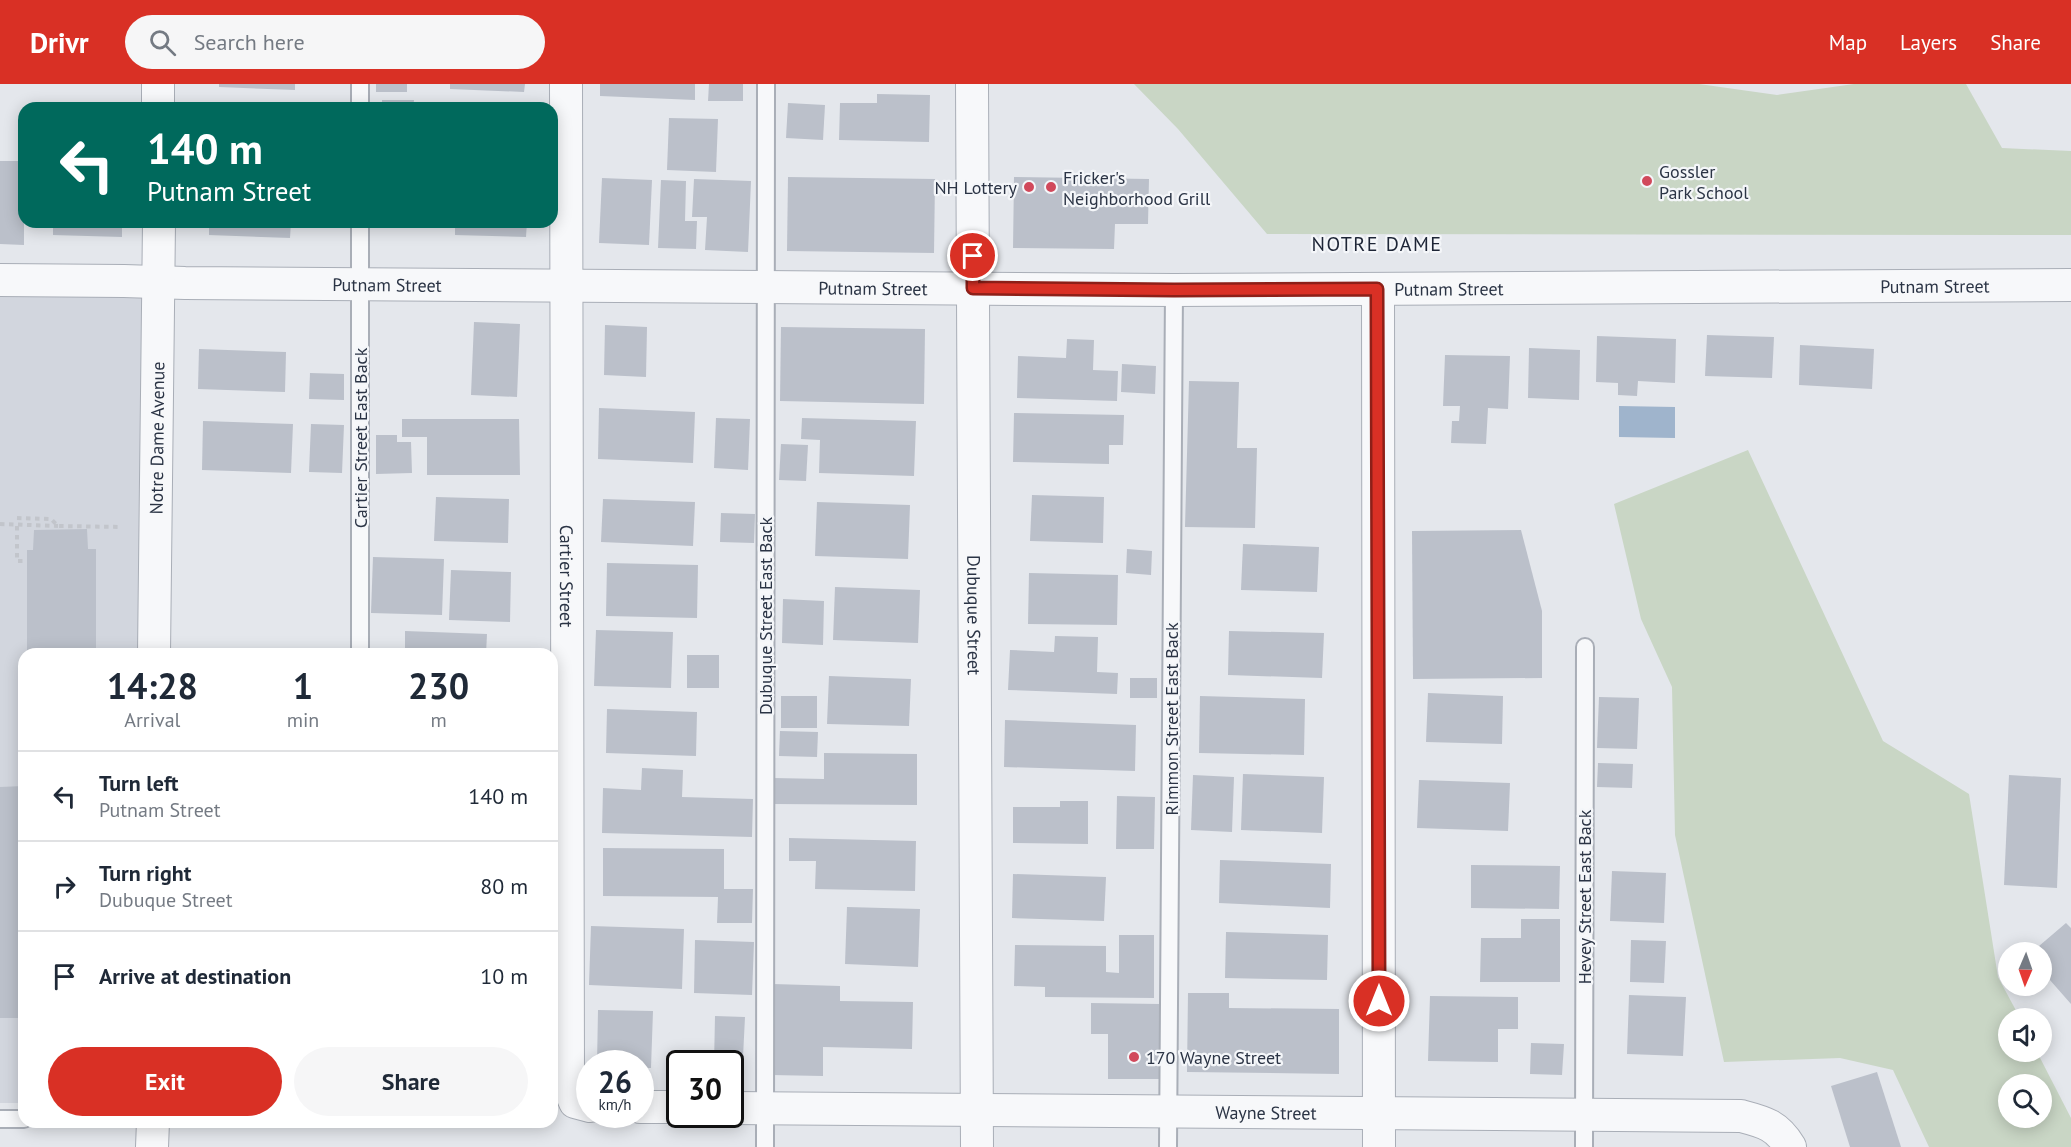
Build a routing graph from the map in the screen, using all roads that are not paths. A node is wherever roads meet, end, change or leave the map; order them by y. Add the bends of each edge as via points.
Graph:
1 (158, 84) edge
2 (360, 84) edge
3 (566, 84) edge
4 (766, 84) edge
5 (972, 84) edge
6 (158, 102) edge
7 (360, 102) edge
8 (159, 228) edge
9 (360, 228) edge
10 (0, 280) edge
11 (158, 282) junction
12 (360, 284) junction
13 (2071, 285) edge
14 (568, 286) junction
15 (765, 287) junction
16 (973, 288) junction
17 (1377, 289) junction
18 (1174, 290) junction
19 (1586, 647) dead end
20 (154, 648) edge
21 (360, 648) edge
22 (576, 1097) edge
23 (744, 1108) edge
24 (765, 1109) junction
25 (976, 1111) junction
26 (1167, 1112) junction
27 (1379, 1113) junction
28 (1584, 1114) junction
29 (0, 1119) edge
30 (18, 1119) edge
31 (153, 1128) edge
32 (152, 1147) edge
33 (765, 1147) edge
34 (977, 1147) edge
35 (1168, 1147) edge
36 (1379, 1147) edge
37 (1584, 1147) edge
38 (1790, 1147) edge

1 - 6 street
2 - 7 lane
3 - 14 street, Cartier Street
4 - 15 lane, Dubuque Street East Back
5 - 16 street, Dubuque Street
8 - 11 street, Notre Dame Avenue
9 - 12 lane, Cartier Street East Back
10 - 11 street, Putnam Street
11 - 12 street, Putnam Street
11 - 20 street, Notre Dame Avenue
12 - 14 street, Putnam Street
12 - 21 lane, Cartier Street East Back
13 - 17 street, Putnam Street
14 - 15 street, Putnam Street
14 - 22 street, Cartier Street via 568,1075 570,1090
15 - 16 street, Putnam Street
15 - 24 lane, Dubuque Street East Back
16 - 18 street, Putnam Street
16 - 25 street, Dubuque Street
17 - 18 street, Putnam Street
17 - 27 street
18 - 26 lane, Rimmon Street East Back
19 - 28 lane, Hevey Street East Back
23 - 24 street, Wayne Street
24 - 25 street, Wayne Street
24 - 33 lane, Dubuque Street East Back
25 - 26 street, Wayne Street
25 - 34 street, Dubuque Street
26 - 27 street, Wayne Street
26 - 35 lane, Rimmon Street East Back
27 - 28 street, Wayne Street
27 - 36 street
28 - 37 lane, Hevey Street East Back
28 - 38 street, Wayne Street via 1741,1116 1764,1122 1782,1134
29 - 30 lane
31 - 32 street

